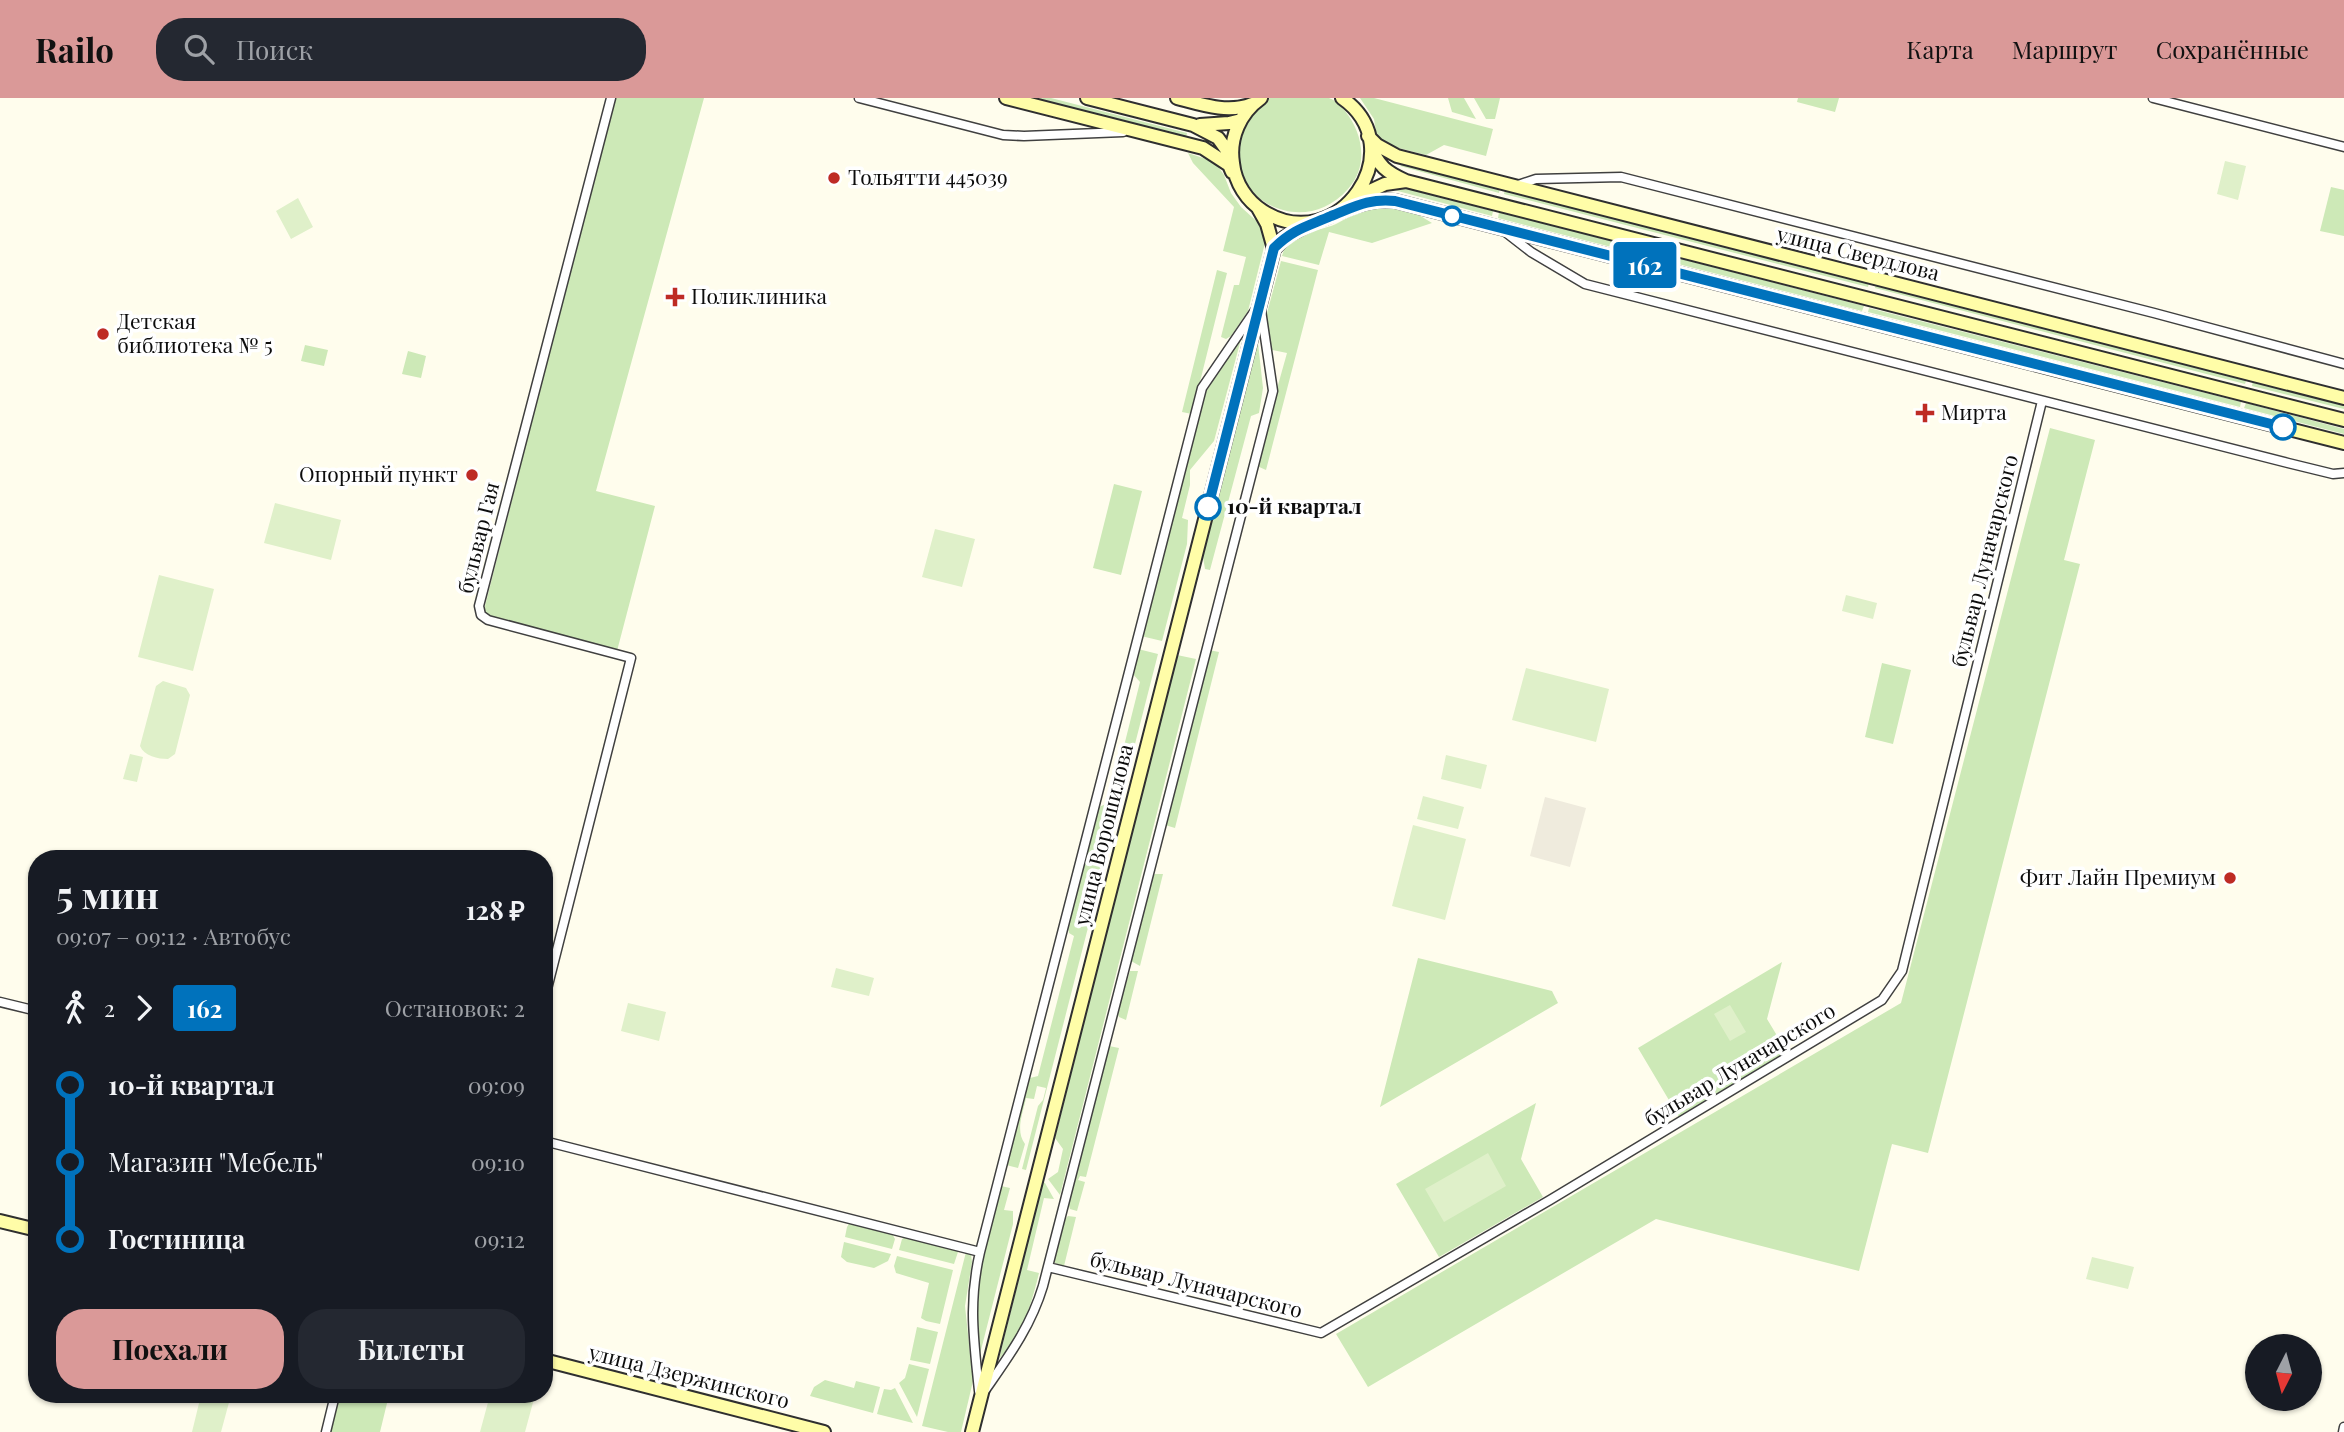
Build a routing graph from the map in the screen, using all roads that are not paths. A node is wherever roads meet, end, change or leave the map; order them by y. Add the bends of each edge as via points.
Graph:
1 (611, 98) edge
2 (859, 98) edge
3 (1006, 98) edge
4 (1087, 98) edge
5 (1177, 98) edge
6 (2153, 98) edge
7 (1345, 99) edge
8 (1256, 101) edge
9 (2187, 102) edge
10 (1241, 120) junction
11 (1193, 125) junction
12 (1137, 131) junction
13 (1370, 141) junction
14 (2344, 147) edge
15 (1232, 156) junction
16 (1406, 181) junction
17 (1515, 186) junction
18 (1242, 191) junction
19 (1354, 199) junction
20 (1258, 208) junction
21 (1340, 212) junction
22 (1316, 222) junction
23 (1501, 229) junction
24 (1274, 248) junction
25 (1260, 302) junction
26 (2344, 364) edge
27 (2344, 398) edge
28 (2042, 401) junction
29 (2344, 420) edge
30 (2344, 443) edge
31 (2344, 472) edge
32 (553, 966) edge
33 (0, 1002) edge
34 (28, 1010) edge
35 (553, 1144) edge
36 (0, 1221) edge
37 (28, 1228) edge
38 (980, 1252) junction
39 (1048, 1267) junction
40 (553, 1362) edge
41 (980, 1397) junction
42 (333, 1403) edge
43 (2344, 1427) edge
44 (326, 1432) edge
45 (824, 1432) edge
46 (972, 1432) edge
47 (2343, 1432) edge

1 - 32 street, бульвар Гая via 479,606 488,620 631,658
2 - 12 street via 1003,135
3 - 12 main road
4 - 11 main road
5 - 8 main road via 1226,108
6 - 9 street
7 - 13 main road via 1359,115
8 - 10 main road
9 - 14 street
10 - 11 main road
10 - 15 main road
11 - 15 main road via 1219,138
12 - 18 main road via 1203,148 1229,166
13 - 16 main road, улица Свердлова via 1381,167
13 - 17 main road, улица Свердлова via 1397,156
13 - 19 main road via 1365,182
15 - 18 main road
16 - 19 main road, улица Свердлова via 1374,187
16 - 29 main road, улица Свердлова
17 - 26 street via 1536,179 1621,177
17 - 27 main road, улица Свердлова
18 - 20 main road
19 - 21 main road
20 - 22 main road via 1280,220
20 - 24 main road
21 - 22 main road
21 - 23 main road via 1366,201 1388,200
22 - 24 main road via 1297,229
23 - 28 street via 1586,284
23 - 30 main road
24 - 25 main road, улица Ворошилова
25 - 38 street via 1202,388
25 - 39 street via 1273,391
25 - 41 main road, улица Ворошилова
28 - 31 street via 2333,474
28 - 39 street, бульвар Луначарского via 1902,971 1882,1000 1321,1333
33 - 34 street
35 - 38 street
36 - 37 main road
38 - 41 street via 972,1296
39 - 41 street via 1036,1311 1024,1334
40 - 45 main road, улица Дзержинского
41 - 46 main road, улица Ворошилова
42 - 44 street
43 - 47 street

